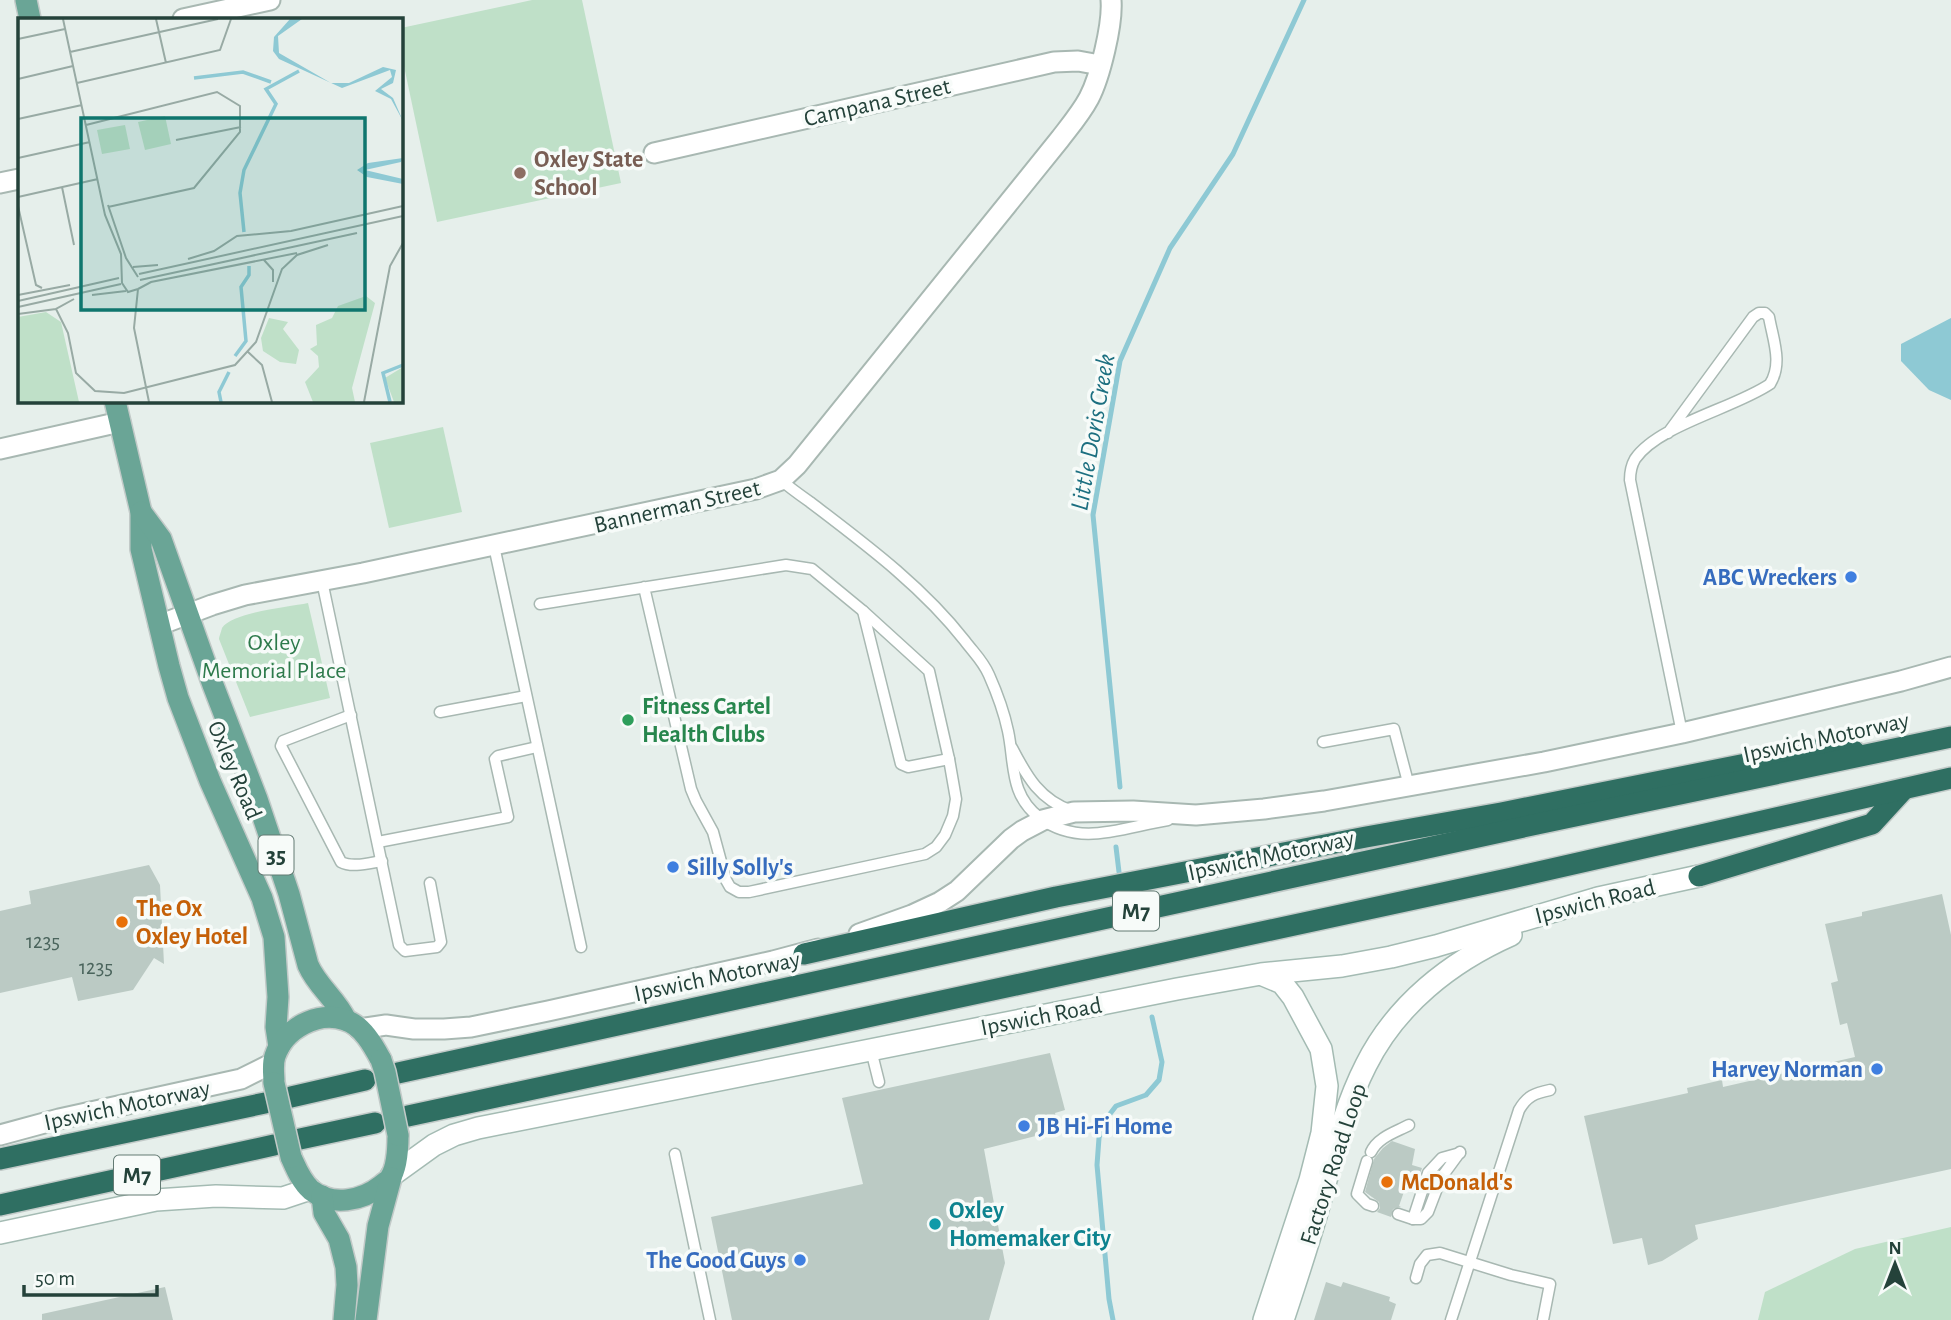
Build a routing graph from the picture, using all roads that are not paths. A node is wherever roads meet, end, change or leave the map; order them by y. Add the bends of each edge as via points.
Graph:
1 (26, 0) edge
2 (270, 0) edge
3 (1111, 0) edge
4 (30, 18) edge
5 (188, 18) edge
6 (1100, 65) junction
7 (654, 153) dead end
8 (18, 179) edge
9 (0, 183) edge
10 (115, 402) edge
11 (120, 422) junction
12 (1668, 433) junction
13 (0, 449) edge
14 (780, 480) junction
15 (141, 512) junction
16 (494, 546) junction
17 (322, 581) junction
18 (644, 587) junction
19 (540, 604) dead end
20 (863, 611) junction
21 (187, 614) junction
22 (159, 625) junction
23 (1951, 667) edge
24 (526, 696) junction
25 (440, 712) dead end
26 (351, 715) junction
27 (1682, 733) junction
28 (1951, 737) edge
29 (1323, 742) dead end
30 (1010, 744) junction
31 (537, 747) junction
32 (1873, 754) junction
33 (949, 759) junction
34 (1951, 778) edge
35 (1409, 786) junction
36 (1904, 789) junction
37 (1074, 812) junction
38 (1196, 815) junction
39 (1043, 820) junction
40 (378, 842) junction
41 (382, 861) junction
42 (1699, 876) junction
43 (430, 883) dead end
44 (581, 947) dead end
45 (804, 954) junction
46 (1261, 974) junction
47 (352, 1024) junction
48 (872, 1050) junction
49 (276, 1064) junction
50 (398, 1073) dead end
51 (365, 1080) dead end
52 (879, 1082) dead end
53 (1550, 1090) dead end
54 (291, 1097) dead end
55 (265, 1103) dead end
56 (408, 1115) dead end
57 (375, 1123) dead end
58 (1409, 1125) dead end
59 (0, 1135) edge
60 (288, 1147) junction
61 (1460, 1153) dead end
62 (675, 1154) dead end
63 (0, 1159) edge
64 (391, 1177) junction
65 (316, 1193) junction
66 (0, 1205) edge
67 (1373, 1206) dead end
68 (1398, 1214) dead end
69 (0, 1233) edge
70 (1469, 1262) junction
71 (1416, 1278) dead end
72 (344, 1320) edge
73 (366, 1320) edge
74 (710, 1320) edge
75 (1264, 1320) edge
76 (1283, 1320) edge
77 (1451, 1320) edge
78 (1543, 1320) edge

1 - 4 main road
2 - 5 street
3 - 6 street, Bannerman Street
6 - 7 street, Campana Street via 1054,62
6 - 14 street, Bannerman Street via 1091,94 1060,139 797,465
8 - 9 street
10 - 11 main road, Oxley Road / 35
11 - 13 street
11 - 15 main road, Oxley Road / 35
12 - 12 lane via 1770,384 1777,359 1765,313 1753,317
12 - 27 lane via 1648,445 1633,462 1630,480
14 - 16 street, Bannerman Street
14 - 30 lane via 917,587 944,614 989,673
15 - 21 main road, Oxley Road / 35 via 160,540
15 - 22 main road, Oxley Road / 35 via 141,549
16 - 17 street, Bannerman Street
16 - 24 lane
17 - 21 street, Bannerman Street via 246,595
17 - 26 lane
18 - 19 lane
18 - 20 lane via 800,566 821,575
18 - 33 lane via 691,789 713,832 730,887 749,892 925,854 936,847 953,816 956,799
20 - 33 lane via 929,671
20 - 33 lane via 901,764 908,767
21 - 22 street, Bannerman Street
21 - 47 main road, Oxley Road / 35 via 257,799 312,976
22 - 49 main road, Oxley Road / 35 via 193,740 262,898 274,937
23 - 27 street
24 - 25 lane
24 - 31 lane
26 - 40 lane
26 - 41 lane via 283,741 281,746 341,862
27 - 35 street
28 - 32 highway, Ipswich Motorway / M7
29 - 35 lane via 1394,729
30 - 37 lane via 1038,790
30 - 39 lane via 1016,784 1031,811
31 - 40 lane via 495,759 508,817
31 - 44 lane
32 - 45 highway via 1826,748 1056,897
32 - 50 highway, Ipswich Motorway / M7
34 - 36 highway, M7
35 - 38 street
36 - 42 highway via 1872,824
36 - 56 highway, M7
37 - 38 street
37 - 39 street
38 - 39 lane via 1093,835 1075,835
39 - 45 street via 1010,839 940,902
40 - 41 lane
41 - 43 lane via 399,945 405,951 441,943
42 - 46 main road, Ipswich Road via 1598,898 1391,957
42 - 76 main road, Factory Road Loop via 1486,946 1429,985 1402,1012 1373,1052 1356,1088
45 - 47 street via 471,1027
46 - 48 main road, Ipswich Road
46 - 75 main road, Factory Road Loop via 1282,983 1293,997 1321,1049 1327,1086 1310,1180
47 - 49 main road via 335,1018 309,1021 288,1034
47 - 64 main road, 35, bridge via 374,1047 385,1072 398,1135
48 - 52 lane
48 - 64 main road, Ipswich Road via 478,1128 434,1145
49 - 59 street via 241,1079
49 - 60 main road, 35, bridge
51 - 54 highway
53 - 70 lane via 1535,1093 1519,1110
55 - 63 highway, Ipswich Motorway / M7
57 - 60 highway, M7
58 - 67 lane via 1382,1139 1369,1156 1357,1194
60 - 65 main road, 35 via 296,1170
60 - 66 highway, M7
61 - 68 lane via 1441,1158 1428,1173 1413,1219
62 - 74 lane
64 - 65 main road via 361,1198 336,1199
64 - 73 main road, 35 via 378,1226
65 - 69 main road via 283,1198 156,1200
65 - 72 main road, 35 via 346,1267
70 - 71 lane via 1440,1252 1427,1255
70 - 77 lane
70 - 78 lane via 1550,1284

